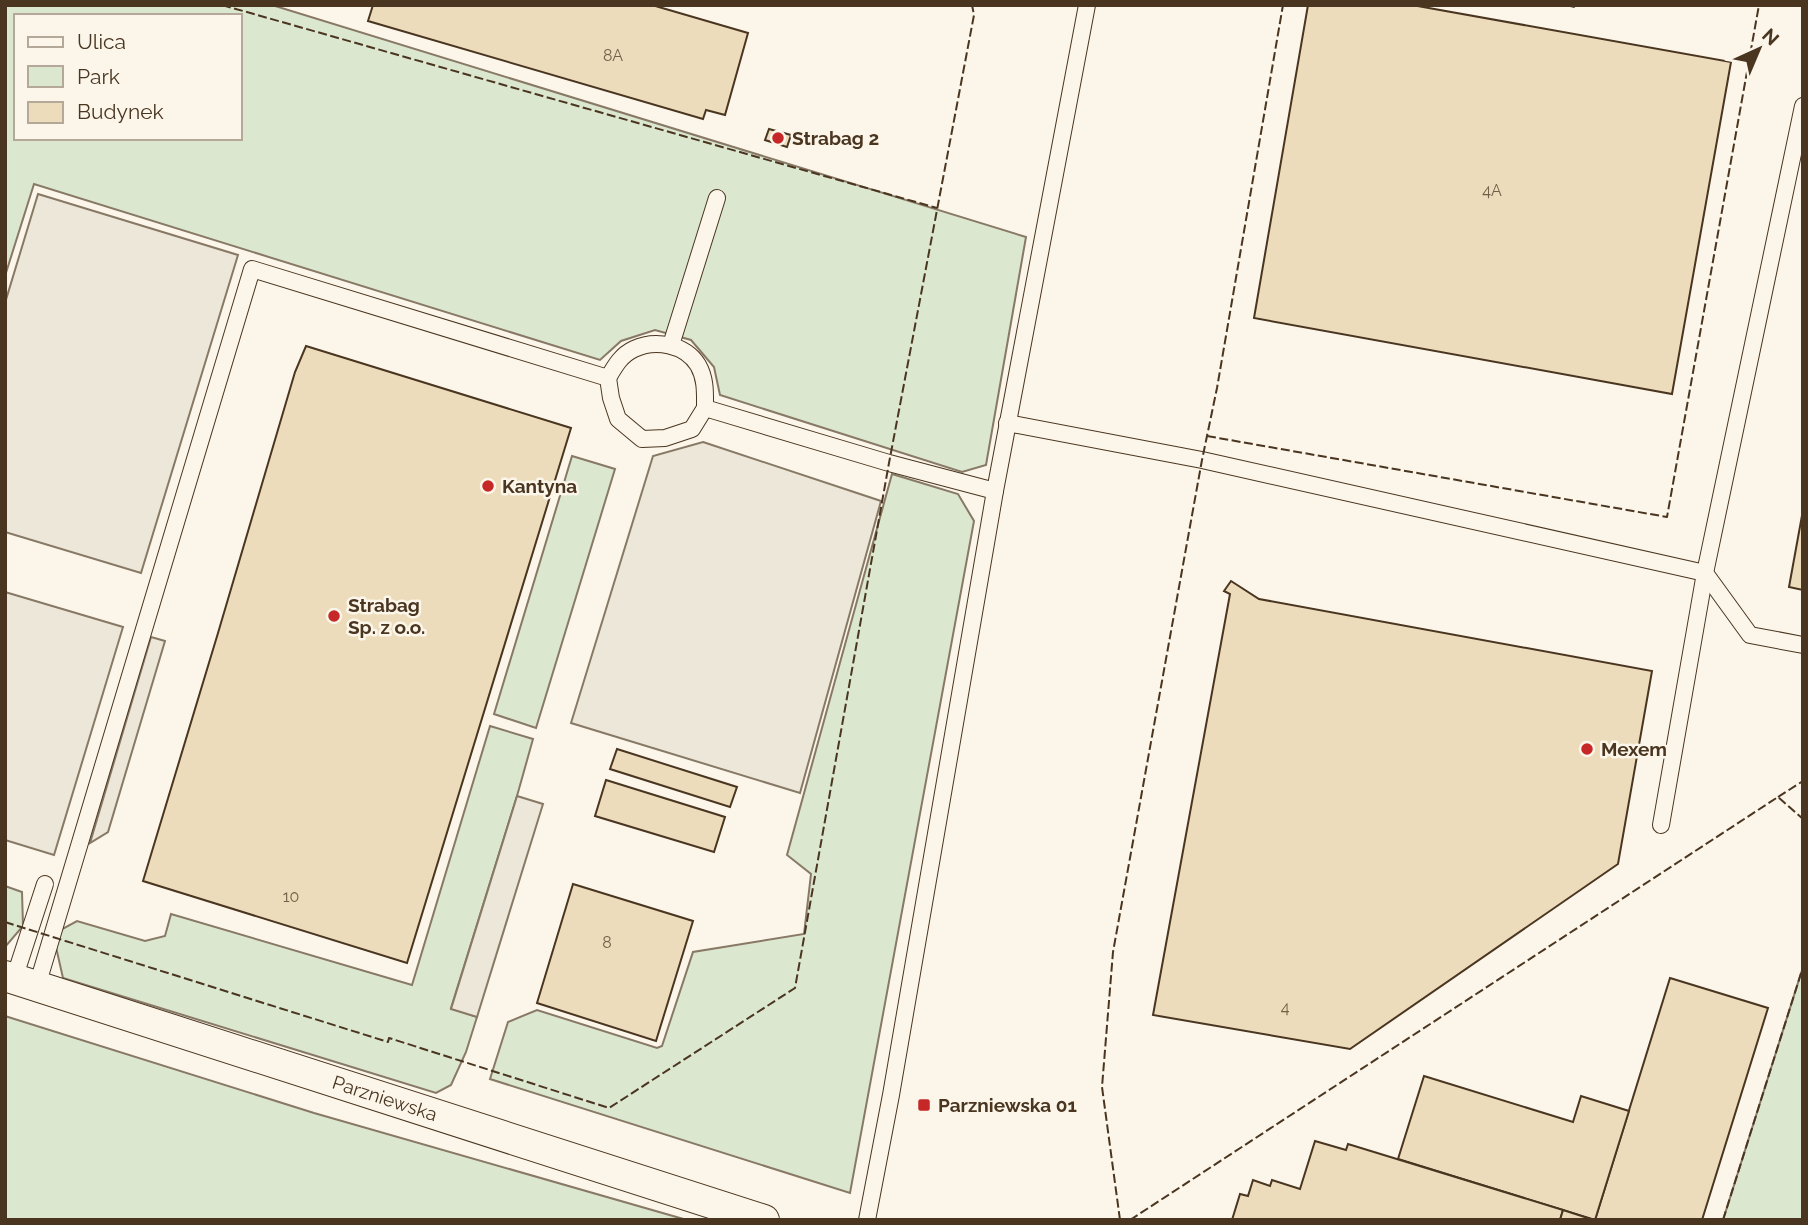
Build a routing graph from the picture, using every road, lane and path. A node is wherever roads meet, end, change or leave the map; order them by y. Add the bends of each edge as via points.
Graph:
1 (1087, 5) edge
2 (1803, 106) edge
3 (717, 198) dead end
4 (671, 345) junction
5 (608, 377) junction
6 (705, 408) junction
7 (1007, 423) junction
8 (995, 491) junction
9 (1705, 573) junction
10 (1803, 645) edge
11 (1661, 825) dead end
12 (45, 884) dead end
13 (19, 980) edge
14 (764, 1220) edge
15 (867, 1220) edge

1 - 7 lane
2 - 9 lane
3 - 4 lane
4 - 5 lane via 655,343 633,349
4 - 6 lane via 697,364 705,385
5 - 6 lane via 618,419 642,439 692,429
5 - 13 lane via 253,269
6 - 8 lane
7 - 8 lane
7 - 9 lane via 1214,462
8 - 15 lane
9 - 10 lane via 1750,635
9 - 11 lane
12 - 13 lane
13 - 14 street, Parzniewska

